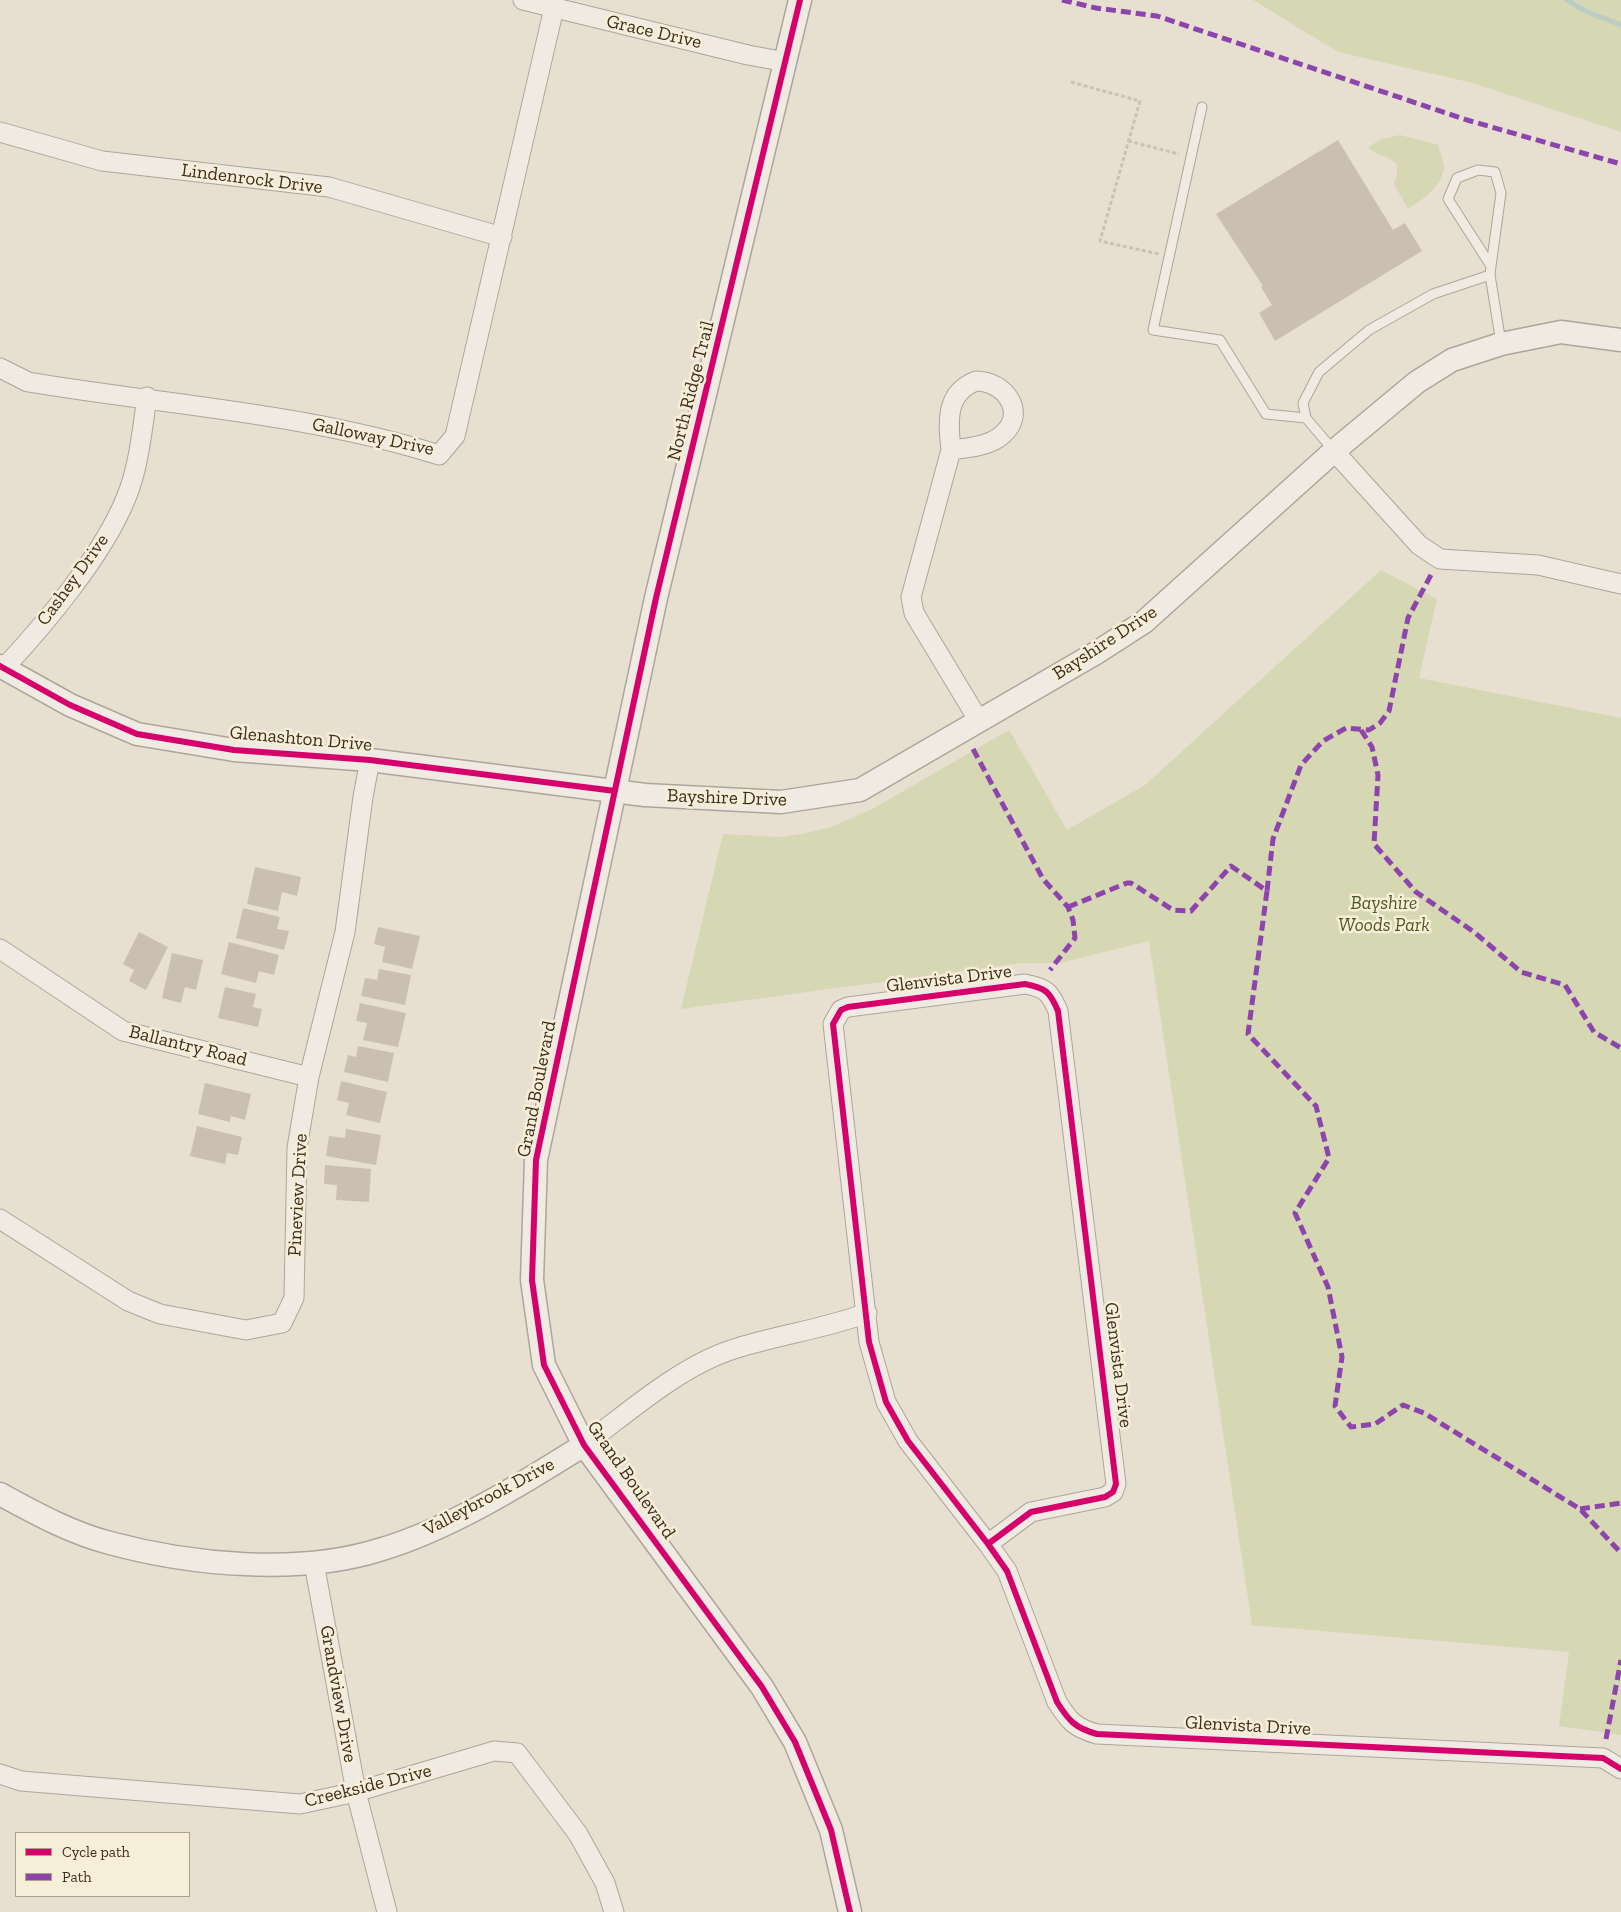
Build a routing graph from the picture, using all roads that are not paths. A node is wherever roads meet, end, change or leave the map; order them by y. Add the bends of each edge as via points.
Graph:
1 (523, 0) edge
2 (800, 0) edge
3 (554, 8) junction
4 (786, 62) junction
5 (1202, 107) dead end
6 (0, 132) edge
7 (502, 237) junction
8 (1490, 271) junction
9 (1621, 340) edge
10 (1501, 344) junction
11 (0, 368) edge
12 (147, 397) junction
13 (1306, 418) junction
14 (951, 450) dead end
15 (1334, 450) junction
16 (1621, 584) edge
17 (2, 667) edge
18 (979, 721) junction
19 (370, 760) junction
20 (614, 791) junction
21 (0, 949) edge
22 (309, 1077) junction
23 (0, 1219) edge
24 (867, 1314) junction
25 (584, 1445) junction
26 (0, 1494) edge
27 (988, 1544) junction
28 (314, 1563) junction
29 (1621, 1769) edge
30 (0, 1774) edge
31 (356, 1792) junction
32 (387, 1912) edge
33 (614, 1912) edge
34 (850, 1912) edge

1 - 3 street, Grace Drive
2 - 4 street, North Ridge Trail
3 - 4 street, Grace Drive
3 - 7 street, Galloway Drive
4 - 20 street, North Ridge Trail via 656,598
5 - 13 lane via 1153,330 1220,340 1266,414
6 - 7 street, Lindenrock Drive via 102,161 329,187
7 - 12 street, Galloway Drive via 455,436 439,455 412,446 282,418
8 - 8 lane via 1501,193 1495,172 1478,170 1458,178 1448,199
8 - 10 lane
8 - 13 lane via 1433,294 1369,330 1319,372 1303,403
9 - 10 street, Bayshire Drive via 1561,332
10 - 15 street, Bayshire Drive via 1452,360 1417,382
11 - 12 street, Galloway Drive via 28,382
12 - 17 street, Cashey Drive via 139,449 126,498 97,553 25,646
13 - 15 lane
14 - 18 street via 911,597 914,613
15 - 16 street via 1419,545 1440,559 1538,565
15 - 18 street, Bayshire Drive via 1144,622
17 - 19 street, Glenashton Drive via 70,705 138,734 234,750
18 - 20 street, Bayshire Drive via 860,790 780,802
19 - 20 street, Glenashton Drive
19 - 22 street, Pineview Drive via 345,932
20 - 25 street, Grand Boulevard via 536,1160 532,1280 544,1364
21 - 22 street, Ballantry Road via 123,1031
22 - 23 street, Pineview Drive via 297,1148 294,1298 282,1323 246,1330 160,1314 128,1301
24 - 25 street, Valleybrook Drive via 733,1350 695,1367
24 - 27 street, Glenvista Drive via 869,1342 886,1402 908,1441
24 - 27 street, Glenvista Drive via 833,1024 836,1016 841,1010 855,1005 1025,984 1040,987 1052,996 1058,1011 1116,1484 1113,1492 1105,1497 1031,1512
25 - 28 street, Valleybrook Drive via 446,1524 380,1550
25 - 34 street, Grand Boulevard via 762,1686 795,1742 831,1830
26 - 28 street, Valleybrook Drive via 52,1522 110,1543 196,1560 283,1566
27 - 29 street, Glenvista Drive via 1007,1571 1057,1702 1067,1718 1081,1729 1098,1734 1602,1758
28 - 31 street, Grandview Drive
30 - 31 street, Creekside Drive via 21,1780 300,1804
31 - 32 street, Grandview Drive
31 - 33 street, Creekside Drive via 494,1751 517,1753 578,1834 606,1883

